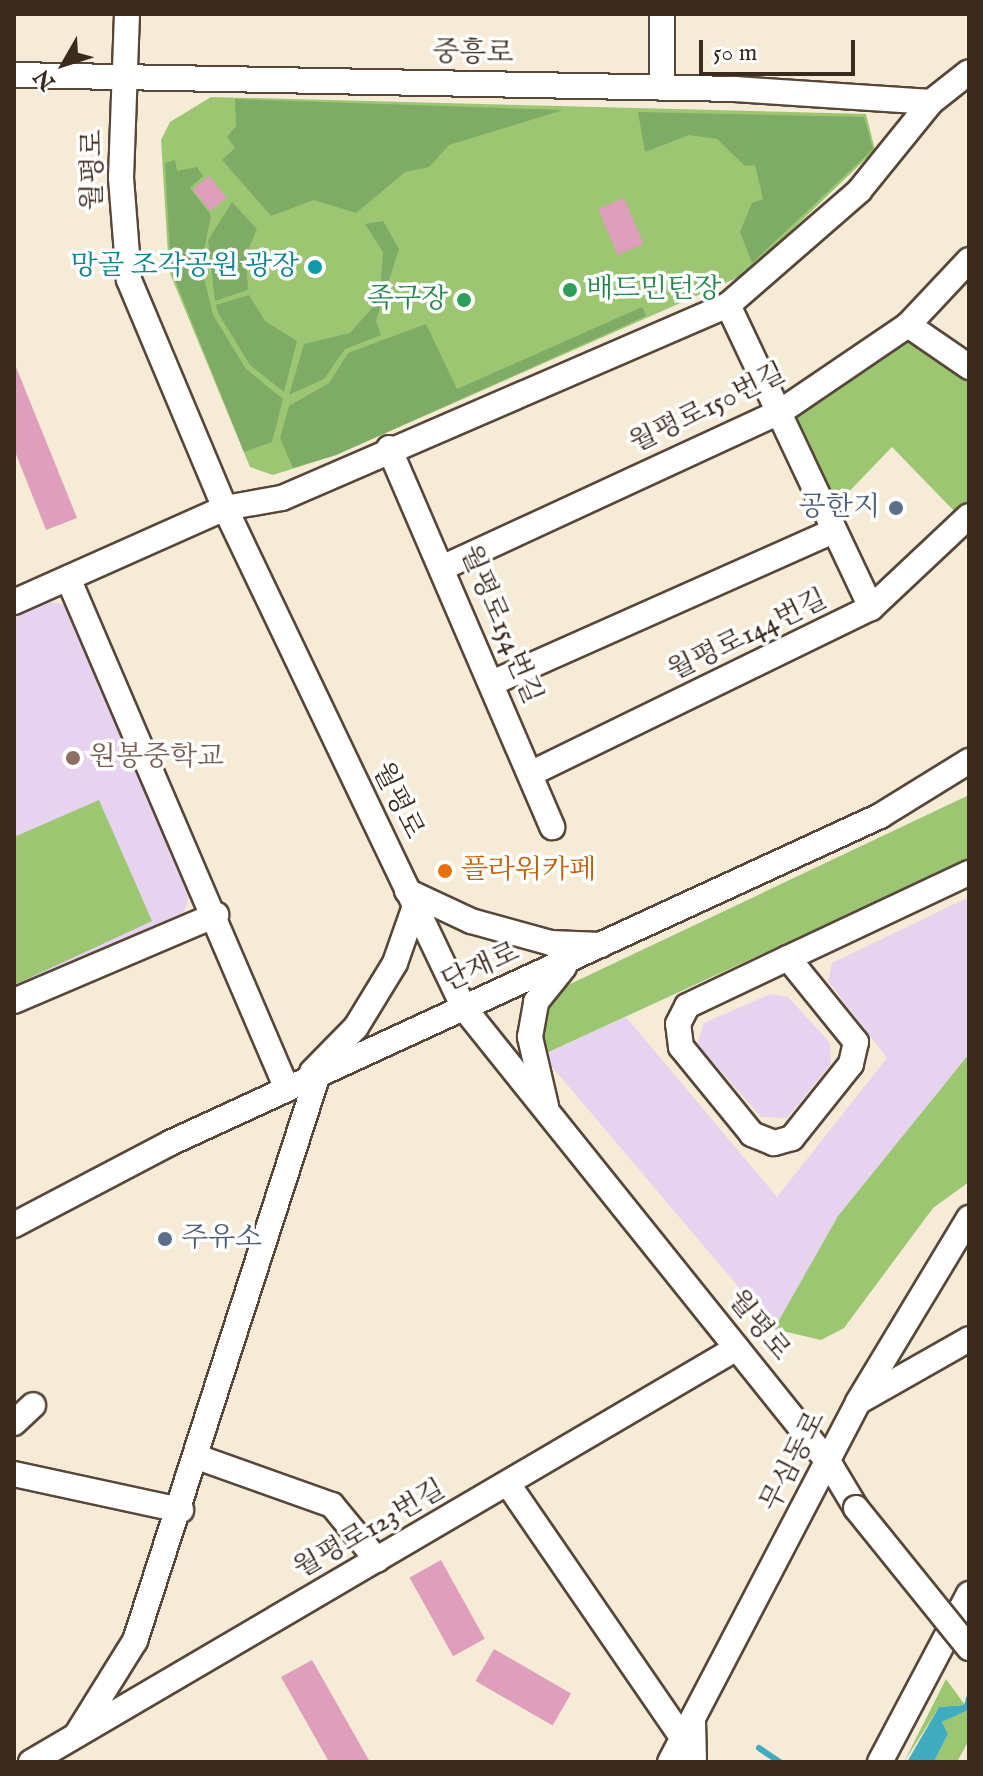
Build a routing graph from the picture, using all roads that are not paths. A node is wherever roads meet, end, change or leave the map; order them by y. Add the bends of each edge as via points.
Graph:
1 (127, 14) edge
2 (662, 14) edge
3 (14, 75) edge
4 (126, 77) junction
5 (966, 81) edge
6 (662, 88) junction
7 (931, 102) junction
8 (969, 260) edge
9 (728, 305) junction
10 (908, 325) junction
11 (969, 367) edge
12 (780, 412) junction
13 (389, 448) junction
14 (225, 508) junction
15 (969, 516) edge
16 (831, 532) junction
17 (444, 567) junction
18 (68, 578) junction
19 (14, 602) edge
20 (871, 608) junction
21 (492, 683) junction
22 (969, 761) edge
23 (530, 774) junction
24 (552, 827) dead end
25 (969, 873) edge
26 (411, 898) junction
27 (216, 915) junction
28 (608, 945) junction
29 (788, 958) junction
30 (567, 963) junction
31 (14, 1001) edge
32 (464, 1008) junction
33 (302, 1081) junction
34 (547, 1112) junction
35 (969, 1218) edge
36 (14, 1225) edge
37 (969, 1339) edge
38 (737, 1348) junction
39 (858, 1402) junction
40 (33, 1405) dead end
41 (14, 1423) edge
42 (200, 1458) junction
43 (829, 1463) junction
44 (14, 1474) edge
45 (508, 1484) junction
46 (181, 1510) junction
47 (377, 1560) junction
48 (969, 1594) edge
49 (969, 1648) edge
50 (687, 1728) junction
51 (74, 1739) junction
52 (31, 1762) edge
53 (670, 1762) edge
54 (694, 1762) edge
55 (880, 1762) edge

1 - 4 street, 월평로
2 - 6 street
3 - 4 street, 중흥로
4 - 6 street, 중흥로
4 - 14 street, 월평로 via 121,178 129,280
5 - 7 street
6 - 7 street, 중흥로
7 - 9 street via 859,191
8 - 10 street, 월평로150번길
9 - 12 street
9 - 13 street
10 - 11 street
10 - 12 street, 월평로150번길
12 - 16 street
12 - 17 street, 월평로150번길
13 - 14 street via 282,498
13 - 17 street, 월평로154번길
14 - 18 street
14 - 26 street, 월평로
15 - 20 street, 월평로144번길
16 - 20 street
16 - 21 street
17 - 21 street, 월평로154번길
18 - 19 street
18 - 27 street
20 - 23 street, 월평로144번길
21 - 23 street, 월평로154번길
22 - 28 street, 단재로 via 880,816
23 - 24 street, 월평로154번길
25 - 29 street
26 - 28 street via 538,940
26 - 32 street, 월평로
26 - 33 street via 395,963 356,1027
27 - 31 street
27 - 33 street
28 - 30 street, 단재로
29 - 29 street via 687,1006 678,1024 681,1047 711,1085 752,1134 774,1143 802,1126 851,1064 856,1042
30 - 32 street, 단재로
30 - 34 street via 536,1002 530,1037
32 - 33 street, 단재로
32 - 34 street, 월평로
33 - 36 street, 단재로
33 - 42 street
34 - 38 street, 월평로
35 - 39 street, 무심동로
37 - 39 street
38 - 43 street, 월평로
38 - 45 street, 월평로123번길
39 - 43 street, 무심동로
40 - 41 street
42 - 46 street
42 - 47 street via 332,1505
43 - 49 street, 월평로, bridge via 856,1508
43 - 50 street, 무심동로
44 - 46 street
45 - 47 street, 월평로123번길
45 - 50 street
46 - 51 street via 135,1641
47 - 51 street, 월평로123번길
48 - 55 street
50 - 53 street, 무심동로
50 - 54 street
51 - 52 street, 월평로123번길

